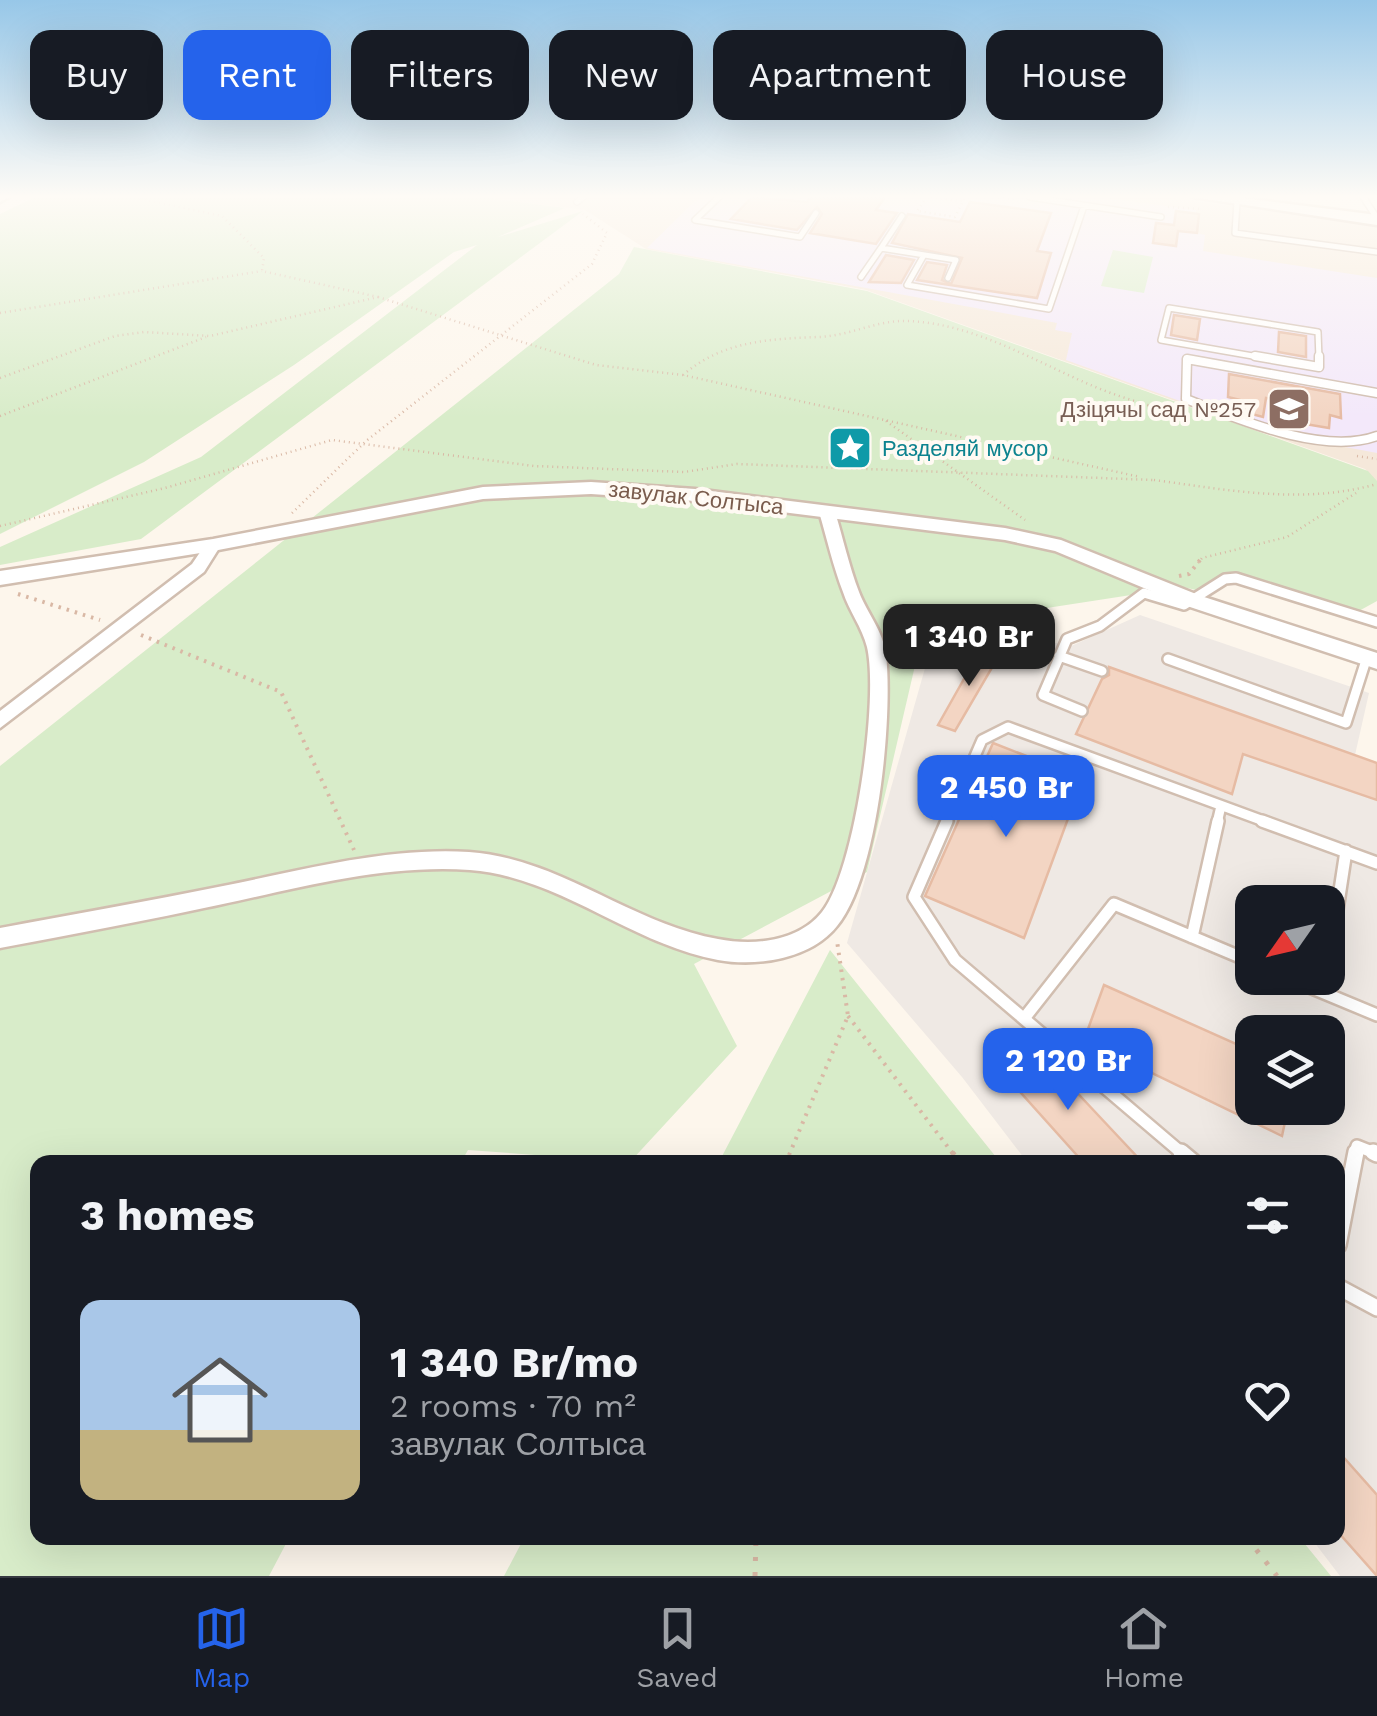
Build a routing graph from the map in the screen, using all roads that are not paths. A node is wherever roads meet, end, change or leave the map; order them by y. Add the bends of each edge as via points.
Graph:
1 (865, 271) edge
2 (915, 271) edge
3 (951, 271) edge
4 (1063, 271) edge
5 (861, 277) dead end
6 (948, 278) dead end
7 (1318, 332) joint
8 (1377, 392) edge
9 (1377, 436) edge
10 (827, 512) junction
11 (213, 546) junction
12 (0, 578) edge
13 (1194, 601) junction
14 (1377, 622) edge
15 (1059, 656) junction
16 (1168, 659) dead end
17 (1372, 659) edge
18 (1102, 671) dead end
19 (1082, 711) dead end
20 (0, 722) edge
21 (1221, 806) junction
22 (1346, 852) junction
23 (1377, 863) edge
24 (1341, 885) edge
25 (1192, 937) junction
26 (0, 938) edge
27 (1235, 955) edge
28 (1331, 995) edge
29 (1377, 1015) edge
30 (1026, 1016) junction
31 (1377, 1154) edge
32 (1185, 1155) edge
33 (1345, 1209) edge
34 (1345, 1291) edge
35 (1377, 1308) edge

1 - 5 lane
2 - 4 lane via 907,285 1050,309
3 - 6 lane
7 - 7 lane via 1319,367 1161,340 1169,308
8 - 9 lane via 1188,359 1186,399 1256,426 1353,446
10 - 11 street, завулак Солтыса via 558,486 464,496
10 - 13 street, завулак Солтыса via 1061,546
10 - 26 street via 877,650 878,711 848,884 832,917 814,934 785,948 735,952 703,946 538,880 476,862 425,860
11 - 12 street, завулак Солтыса
11 - 20 street via 198,568
13 - 14 lane via 1236,578
13 - 15 lane via 1184,605 1144,593 1100,626 1067,639
13 - 17 street, завулак Солтыса
15 - 18 lane
15 - 19 lane via 1043,696
16 - 17 lane via 1346,722
21 - 22 lane
21 - 25 lane
21 - 30 lane via 1008,727 982,740 914,897 955,960
22 - 23 lane
22 - 24 lane
25 - 27 lane
25 - 30 lane via 1114,904
28 - 29 lane
30 - 32 lane
31 - 33 lane via 1357,1146
34 - 35 lane

